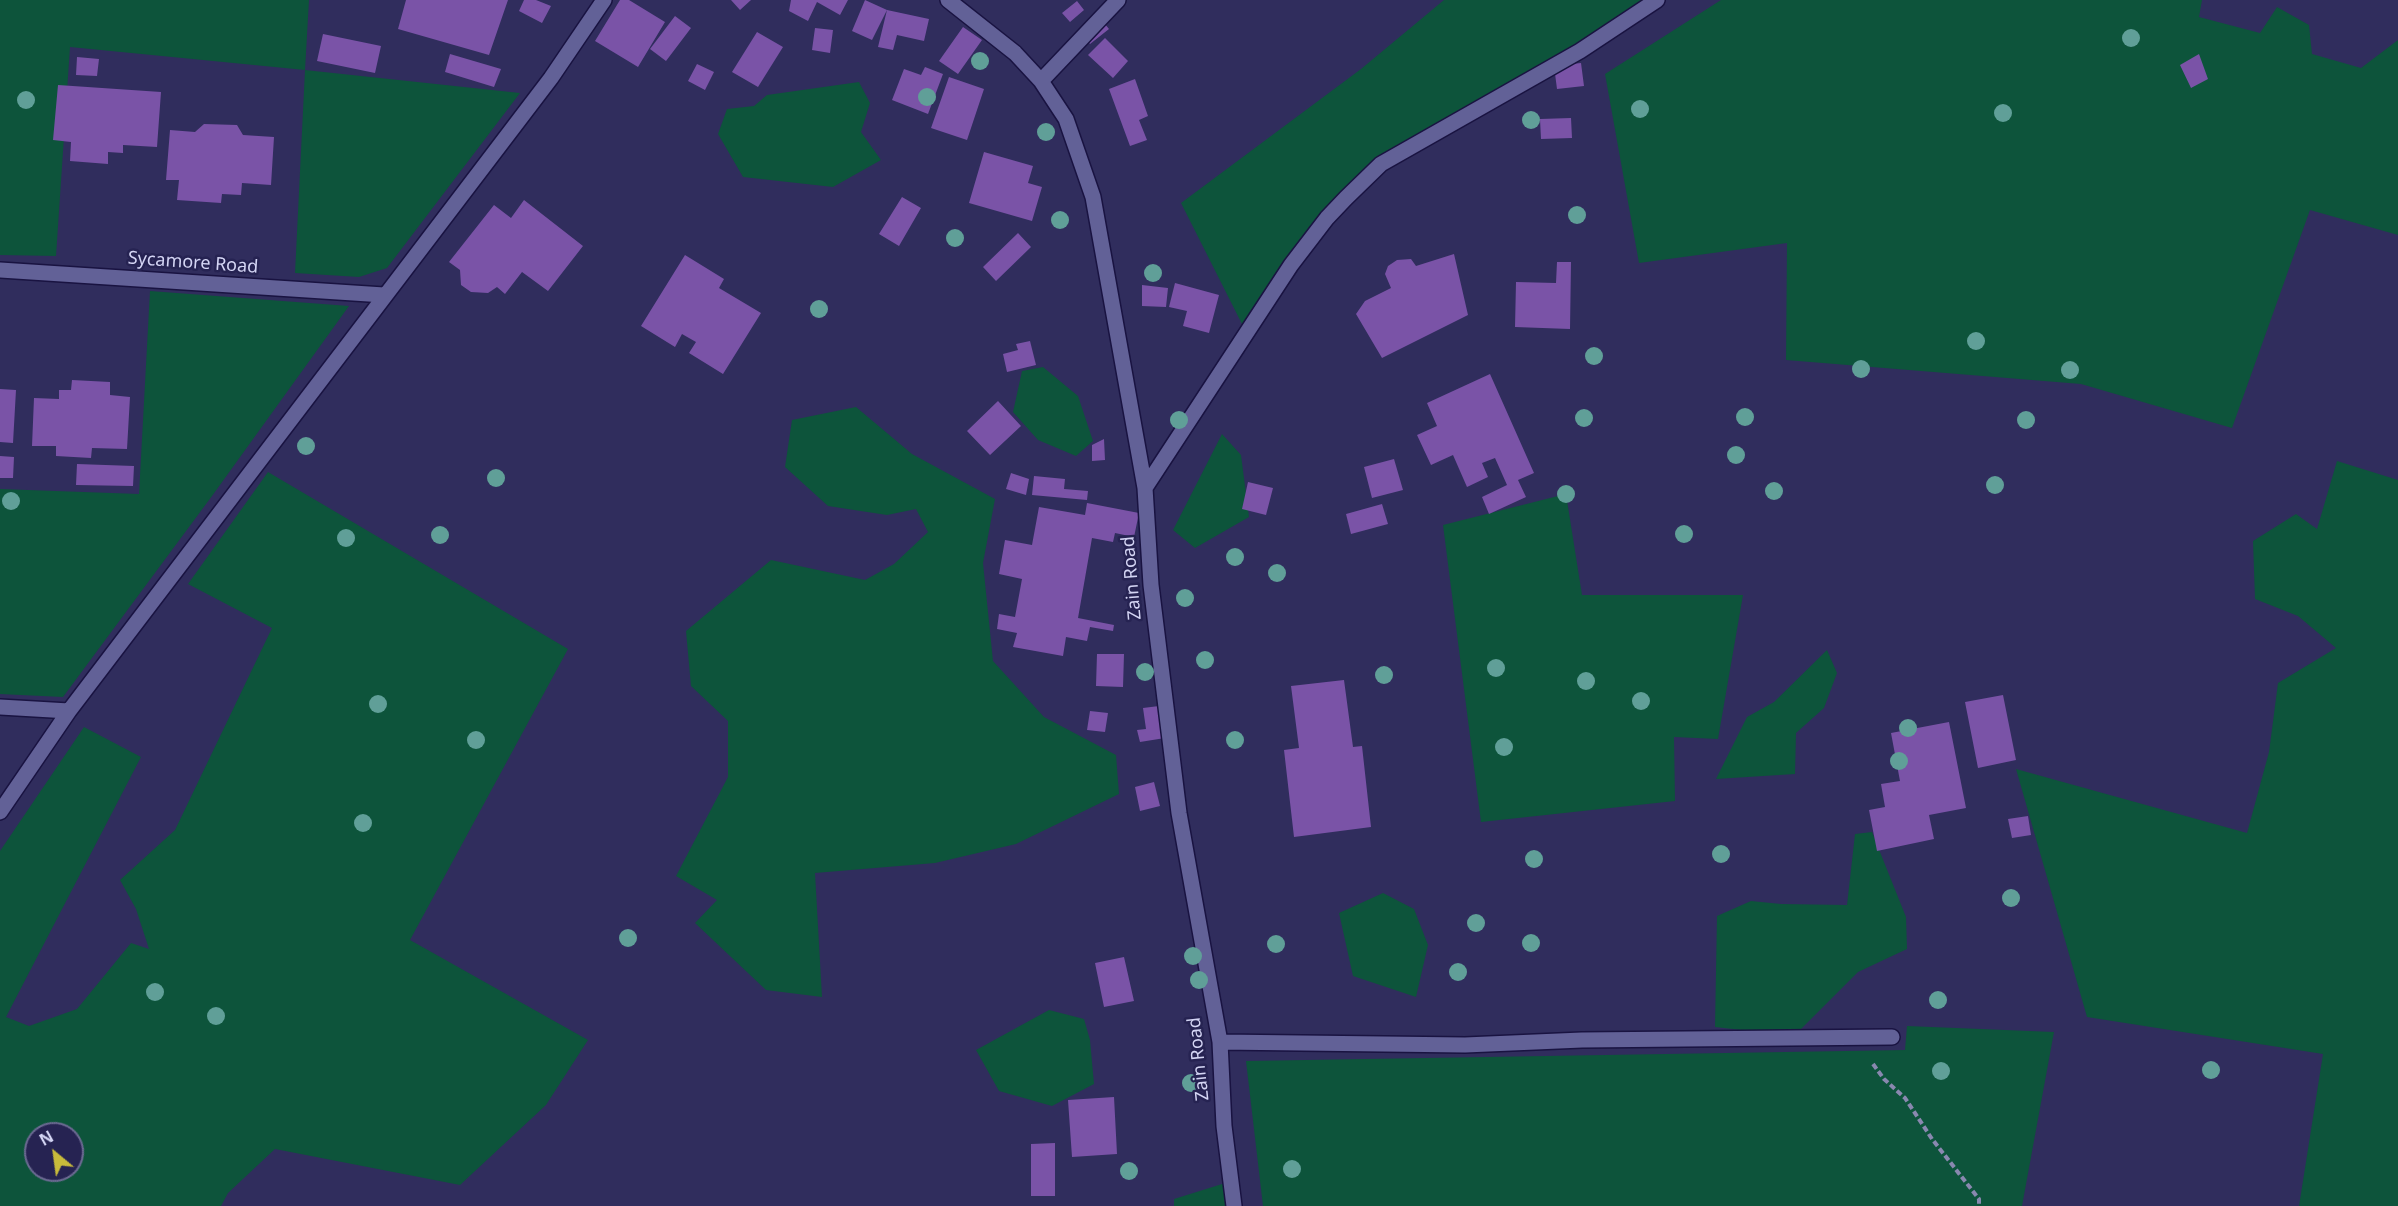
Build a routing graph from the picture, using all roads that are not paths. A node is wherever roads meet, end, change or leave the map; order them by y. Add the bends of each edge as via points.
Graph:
1 (604, 0) edge
2 (948, 0) edge
3 (1118, 0) edge
4 (1657, 0) edge
5 (1041, 81) junction
6 (0, 270) edge
7 (384, 295) junction
8 (1145, 488) junction
9 (0, 707) edge
10 (69, 711) junction
11 (0, 812) edge
12 (1892, 1037) dead end
13 (1220, 1042) junction
14 (1234, 1206) edge

1 - 7 street via 550,78
2 - 5 street, Zain Road via 1014,53
3 - 5 street
4 - 8 street via 1580,51 1381,164 1327,218 1291,265
5 - 8 street, Zain Road via 1066,119 1093,197
6 - 7 street, Sycamore Road
7 - 10 street
8 - 13 street, Zain Road via 1151,585 1179,813
9 - 10 street
10 - 11 street
12 - 13 street via 1465,1045
13 - 14 street, Zain Road via 1224,1126

